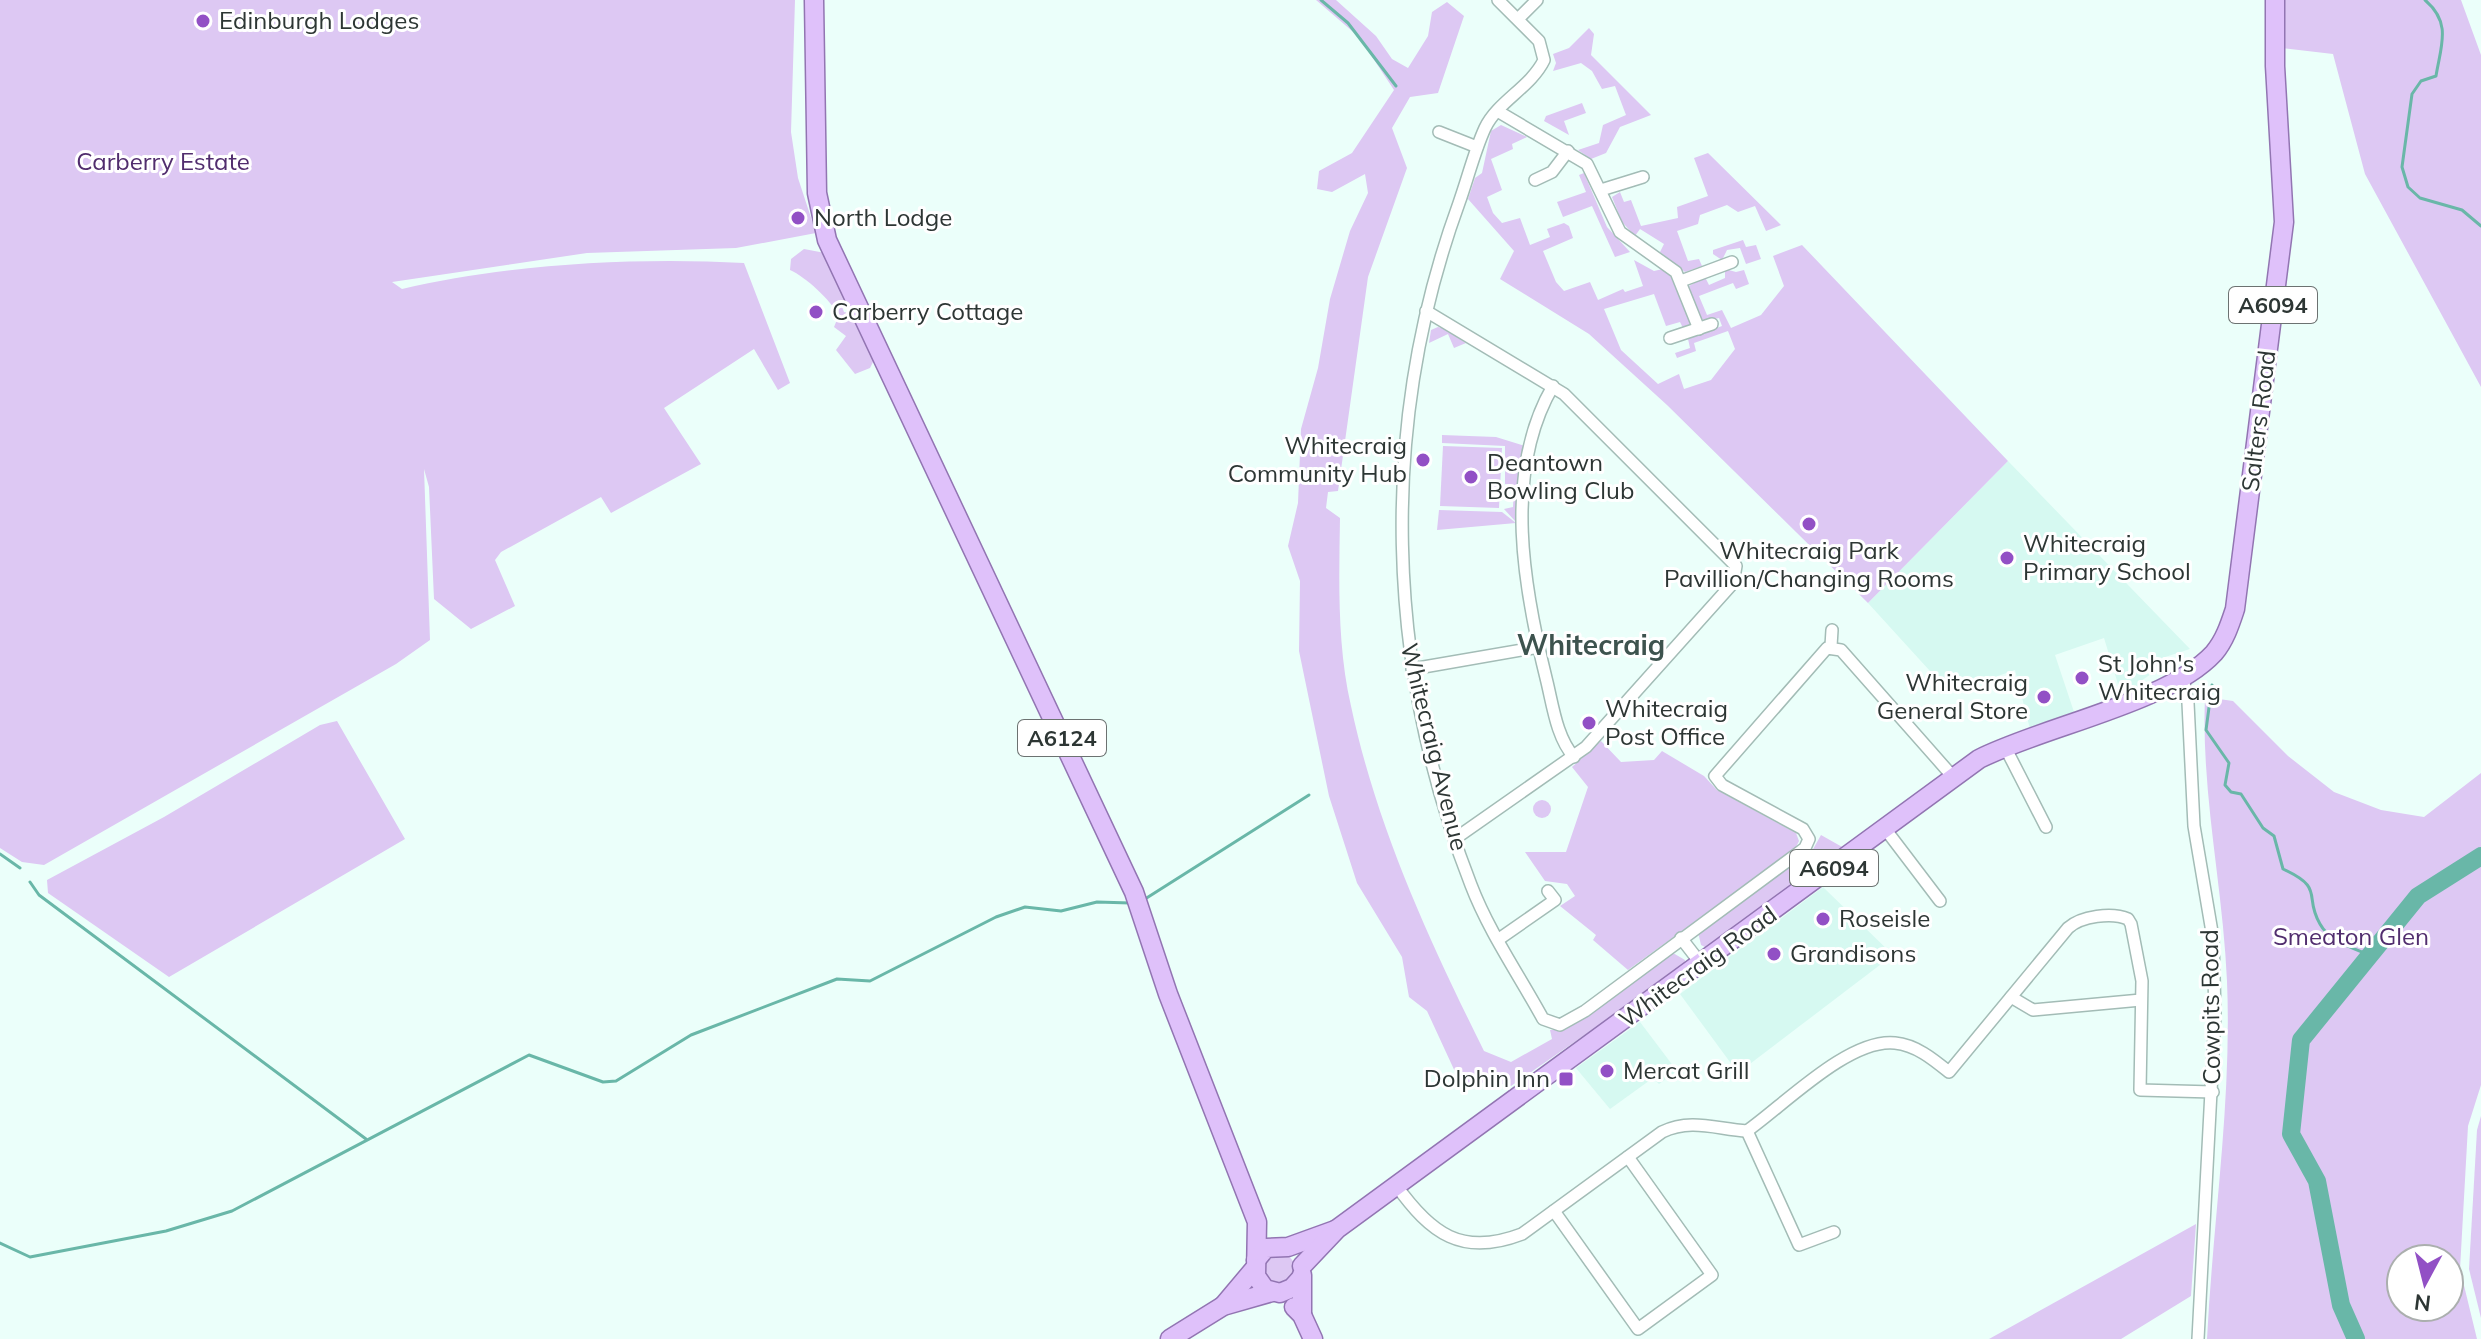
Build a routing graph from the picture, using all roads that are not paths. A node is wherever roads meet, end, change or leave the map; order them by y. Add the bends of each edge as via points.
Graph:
1 (814, 0) edge
2 (1498, 0) edge
3 (1537, 0) edge
4 (2275, 0) edge
5 (1518, 19) junction
6 (1499, 112) junction
7 (1439, 132) dead end
8 (1477, 147) junction
9 (1568, 151) junction
10 (1643, 177) dead end
11 (1535, 180) dead end
12 (1601, 190) junction
13 (1732, 262) dead end
14 (1681, 281) junction
15 (1426, 311) junction
16 (1712, 324) dead end
17 (1699, 329) junction
18 (1670, 338) dead end
19 (1553, 386) junction
20 (1832, 630) dead end
21 (1831, 646) junction
22 (1539, 647) junction
23 (1412, 669) junction
24 (2183, 678) junction
25 (2005, 747) junction
26 (1574, 757) junction
27 (1954, 778) junction
28 (2046, 827) dead end
29 (1886, 830) junction
30 (1456, 838) junction
31 (1548, 891) dead end
32 (1940, 901) dead end
33 (1681, 938) junction
34 (1499, 939) junction
35 (1702, 965) junction
36 (2011, 997) junction
37 (2141, 1000) junction
38 (2213, 1092) junction
39 (1747, 1131) junction
40 (1628, 1157) junction
41 (1396, 1185) junction
42 (1554, 1211) junction
43 (1257, 1222) junction
44 (1337, 1229) junction
45 (1834, 1232) dead end
46 (1285, 1246) junction
47 (1255, 1264) junction
48 (1302, 1272) junction
49 (1276, 1292) junction
50 (1223, 1306) junction
51 (1302, 1315) junction
52 (1170, 1339) edge
53 (1313, 1339) edge
54 (2198, 1339) edge

1 - 43 main road, A6124 via 816,168 827,240 1134,892
2 - 5 street
3 - 5 street
4 - 24 main road, Salters Road / A6094 via 2284,222 2235,609 2225,638
5 - 6 street, Whitecraig Avenue via 1542,46 1544,60
6 - 8 street, Whitecraig Avenue via 1487,123
6 - 9 street
7 - 8 street
8 - 15 street, Whitecraig Avenue
9 - 11 street via 1552,172
9 - 12 street via 1587,164
10 - 12 street
12 - 14 street via 1620,232 1670,265
13 - 14 street
14 - 17 street
15 - 19 street
15 - 23 street, Whitecraig Avenue via 1406,424 1401,491 1401,575
16 - 17 street
17 - 18 street
19 - 22 street via 1537,423 1524,492 1525,553
19 - 26 street via 1733,560 1736,574
20 - 21 street
21 - 27 street via 1841,650
21 - 33 street via 1715,776 1722,785 1803,829 1809,844
22 - 23 street
22 - 26 street via 1562,736
23 - 30 street, Whitecraig Avenue
24 - 25 main road, Whitecraig Road / A6094
24 - 38 street, Cowpits Road via 2194,826 2213,938
25 - 27 main road, Whitecraig Road / A6094
25 - 28 street
26 - 30 street
27 - 29 main road, Whitecraig Road / A6094
29 - 32 street
29 - 35 main road, Whitecraig Road / A6094
30 - 34 street, Whitecraig Avenue via 1471,888
31 - 34 street via 1555,900
33 - 34 street, Whitecraig Avenue via 1560,1025 1543,1019
33 - 35 street
35 - 41 main road, Whitecraig Road / A6094
36 - 37 street via 2033,1010
36 - 37 street via 2074,923 2115,915 2131,924
36 - 39 street via 1949,1072 1911,1047 1866,1046
37 - 38 street via 2140,1090
38 - 54 street, Cowpits Road
39 - 40 street via 1675,1126
39 - 45 street via 1799,1245
40 - 42 street
40 - 42 street via 1712,1275 1638,1329
41 - 42 street via 1428,1225 1467,1243 1503,1241
41 - 44 main road, A6094
43 - 46 main road, A6124
43 - 47 main road, A6124
44 - 46 main road, A6094
44 - 48 main road, A6094
46 - 47 main road via 1266,1248
46 - 48 main road via 1298,1254
47 - 49 main road via 1259,1283
47 - 50 main road
48 - 49 main road via 1292,1288
48 - 51 main road
49 - 50 main road
49 - 51 main road
50 - 52 main road
51 - 53 main road

